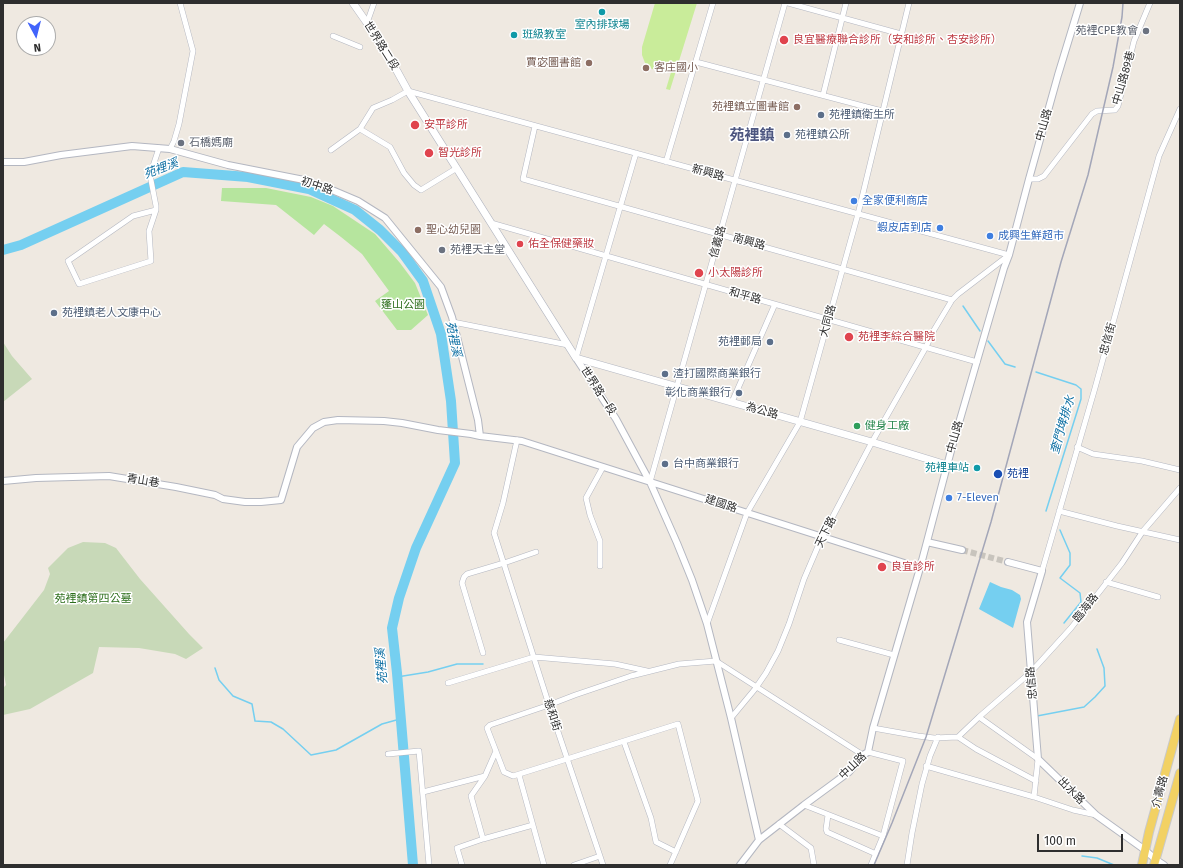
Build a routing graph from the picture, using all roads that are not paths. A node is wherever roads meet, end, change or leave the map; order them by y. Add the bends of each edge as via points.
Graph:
1 (180, 3) edge
2 (353, 3) edge
3 (374, 3) edge
4 (713, 3) edge
5 (787, 3) edge
6 (846, 3) edge
7 (909, 3) edge
8 (1080, 3) edge
9 (1150, 3) edge
10 (842, 18) junction
11 (367, 23) junction
12 (901, 34) junction
13 (333, 36) dead end
14 (360, 47) dead end
15 (696, 62) junction
16 (764, 80) junction
17 (408, 91) junction
18 (823, 95) junction
19 (1180, 109) edge
20 (882, 110) junction
21 (535, 126) junction
22 (360, 129) junction
23 (159, 148) junction
24 (170, 149) junction
25 (331, 150) dead end
26 (636, 153) junction
27 (3, 162) edge
28 (666, 162) junction
29 (457, 168) junction
30 (1029, 179) junction
31 (735, 180) junction
32 (620, 206) junction
33 (156, 208) junction
34 (858, 214) junction
35 (491, 223) junction
36 (720, 234) junction
37 (1009, 255) junction
38 (606, 256) junction
39 (843, 269) junction
40 (706, 284) junction
41 (952, 300) junction
42 (775, 304) junction
43 (828, 319) junction
44 (453, 322) junction
45 (568, 345) junction
46 (926, 347) junction
47 (576, 358) junction
48 (976, 362) junction
49 (677, 386) junction
50 (732, 402) junction
51 (800, 422) junction
52 (480, 436) junction
53 (519, 441) junction
54 (872, 442) junction
55 (1077, 447) junction
56 (947, 465) junction
57 (603, 467) junction
58 (1180, 470) edge
59 (3, 481) edge
60 (650, 482) junction
61 (1180, 488) edge
62 (280, 500) joint
63 (1059, 511) junction
64 (747, 513) junction
65 (1143, 531) junction
66 (822, 537) junction
67 (1180, 540) edge
68 (926, 542) junction
69 (962, 550) tunnel mouth
70 (536, 552) dead end
71 (1008, 562) tunnel mouth
72 (504, 563) junction
73 (600, 566) dead end
74 (920, 568) junction
75 (1042, 571) junction
76 (1106, 582) junction
77 (1158, 597) dead end
78 (707, 624) junction
79 (840, 640) dead end
80 (483, 653) dead end
81 (894, 655) junction
82 (534, 657) junction
83 (716, 661) junction
84 (648, 671) junction
85 (1031, 672) junction
86 (448, 683) dead end
87 (757, 687) junction
88 (549, 706) junction
89 (979, 716) junction
90 (731, 718) junction
91 (1180, 719) edge
92 (873, 728) junction
93 (938, 737) junction
94 (958, 737) junction
95 (624, 742) junction
96 (496, 751) junction
97 (865, 753) junction
98 (388, 754) dead end
99 (1038, 759) junction
100 (567, 760) junction
101 (926, 766) junction
102 (1180, 773) edge
103 (519, 775) junction
104 (485, 776) junction
105 (1036, 781) junction
106 (423, 792) junction
107 (1034, 797) junction
108 (804, 805) junction
109 (828, 815) junction
110 (1096, 815) junction
111 (778, 824) junction
112 (533, 825) junction
113 (883, 836) junction
114 (483, 839) junction
115 (759, 840) junction
116 (1145, 850) junction
117 (676, 852) junction
118 (876, 854) junction
119 (600, 856) junction
120 (1155, 862) edge
121 (429, 865) edge
122 (462, 865) edge
123 (544, 865) edge
124 (574, 865) edge
125 (604, 865) edge
126 (670, 865) edge
127 (740, 865) edge
128 (814, 865) edge
129 (871, 865) edge
130 (907, 865) edge
131 (1142, 865) edge
132 (1164, 865) edge

1 - 24 street via 193,51 179,124
2 - 11 main road, 世界路二段
3 - 11 street
4 - 15 street
5 - 10 street
5 - 16 street, 信義路
6 - 10 street
7 - 12 street, 大同路
8 - 30 street, 中山路
9 - 30 street, 中山路89巷 via 1134,41 1118,106 1115,110 1097,111 1092,114 1044,176 1038,180
10 - 12 street
10 - 18 street
11 - 17 main road, 世界路二段
12 - 20 street, 大同路
13 - 14 street
15 - 16 street
15 - 28 street
16 - 18 street
16 - 31 street, 信義路
17 - 21 street, 新興路
17 - 22 street via 373,108
17 - 29 main road, 世界路一段
18 - 20 street
19 - 55 street, 忠信街 via 1159,156
20 - 34 street, 大同路
21 - 26 street, 新興路
21 - 32 street, 南興路 via 523,179
22 - 25 street
22 - 29 street via 390,147 404,173 421,190
23 - 24 street, 初中路
23 - 27 street, 初中路 via 132,146 24,162
23 - 33 street via 150,175
24 - 44 street, 初中路 via 228,165 304,180 358,201 385,218 441,287
26 - 28 street, 新興路
26 - 32 street
28 - 31 street, 新興路
29 - 35 main road, 世界路一段
30 - 37 street, 中山路
31 - 34 street, 新興路
31 - 36 street, 信義路
32 - 36 street, 南興路
32 - 38 street
33 - 33 street via 133,216 68,261 79,284 151,261 149,231
34 - 37 street, 新興路
34 - 39 street, 大同路
35 - 38 street, 和平路
35 - 45 main road, 世界路一段
36 - 39 street, 南興路
36 - 40 street, 信義路
37 - 41 street, 天下路
37 - 48 street, 中山路
38 - 40 street, 和平路
38 - 47 street
39 - 41 street, 南興路
39 - 43 street, 大同路
40 - 42 street, 和平路
40 - 49 street, 信義路
41 - 46 street, 天下路
42 - 43 street, 和平路
42 - 50 street
43 - 46 street, 和平路
43 - 51 street, 大同路
44 - 45 street
44 - 52 street, 初中路
45 - 47 main road, 世界路一段
46 - 48 street, 和平路
46 - 54 street, 天下路
47 - 49 main road, 為公路
47 - 60 street, 世界路一段 via 616,419
48 - 56 street, 中山路
49 - 50 main road, 為公路
49 - 60 street, 信義路
50 - 51 main road, 為公路
51 - 54 main road, 為公路
51 - 64 street, 大同路
52 - 53 street, 建國路
52 - 62 street, 建國路 via 384,420 324,422 313,428 296,447
53 - 57 street, 建國路
53 - 72 street, 慈和街 via 494,533
54 - 56 main road, 為公路
54 - 66 street, 天下路
55 - 58 street via 1093,454
55 - 63 street, 忠信街
56 - 68 street, 中山路
57 - 60 street, 建國路
57 - 73 street via 586,498 600,541
59 - 62 street, 青山巷 via 109,476 176,486 223,499 250,502
60 - 64 street, 建國路
60 - 78 street, 世界路一段 via 692,580
61 - 65 street, 臨海路
63 - 65 street
63 - 75 street, 忠信街
64 - 66 street, 建國路
64 - 78 street, 大同路
65 - 67 street
65 - 76 street, 臨海路
66 - 74 street, 建國路
66 - 87 street, 天下路 via 778,651
68 - 69 street
68 - 74 street, 中山路
70 - 72 street
71 - 75 street
72 - 80 street via 467,574 462,583
72 - 82 street, 慈和街
74 - 81 street, 中山路
75 - 85 street, 忠信路 via 1027,622
76 - 77 street
76 - 85 street, 臨海路 via 1071,628
78 - 83 street, 世界路一段
79 - 81 street
81 - 92 street, 中山路
82 - 84 street via 615,664
82 - 86 street
82 - 88 street, 慈和街
83 - 84 street via 679,664
83 - 87 street
83 - 90 street, 世界路一段
84 - 88 street
85 - 89 street, 臨海路
85 - 99 street, 忠信路
87 - 90 street, 天下路
87 - 97 street
88 - 96 street via 490,725 487,728
88 - 100 street, 慈和街
89 - 94 street, 臨海路
89 - 99 street, 出水路
90 - 115 street
91 - 116 main road, 介壽路
92 - 93 street via 912,736
92 - 97 street, 中山路
93 - 94 street
93 - 101 street
94 - 105 street
95 - 100 street
95 - 117 street via 651,818 656,842
95 - 117 street via 678,724 698,801
96 - 103 street via 504,772 513,776
96 - 104 street
97 - 108 street, 中山路 via 849,772
97 - 113 street via 903,761
98 - 106 street via 419,750
99 - 105 street, 忠信路
99 - 110 street, 出水路
100 - 103 street
100 - 119 street, 慈和街
101 - 107 street
101 - 130 street
102 - 120 main road, 介壽路
103 - 112 street
104 - 106 street
104 - 114 street via 471,796
105 - 107 street, 忠信路
106 - 121 street
107 - 110 street
108 - 109 street
108 - 111 street, 中山路
109 - 113 street
109 - 118 street via 827,832
110 - 116 street, 出水路
111 - 115 street, 中山路
111 - 128 street via 811,848
112 - 114 street
112 - 123 street
113 - 118 street
114 - 122 street via 456,848
115 - 127 street, 中山路
116 - 120 street, 出水路
116 - 131 main road, 介壽路
117 - 126 street
118 - 129 street
119 - 124 street
119 - 125 street, 慈和街
120 - 132 street, 出水路

